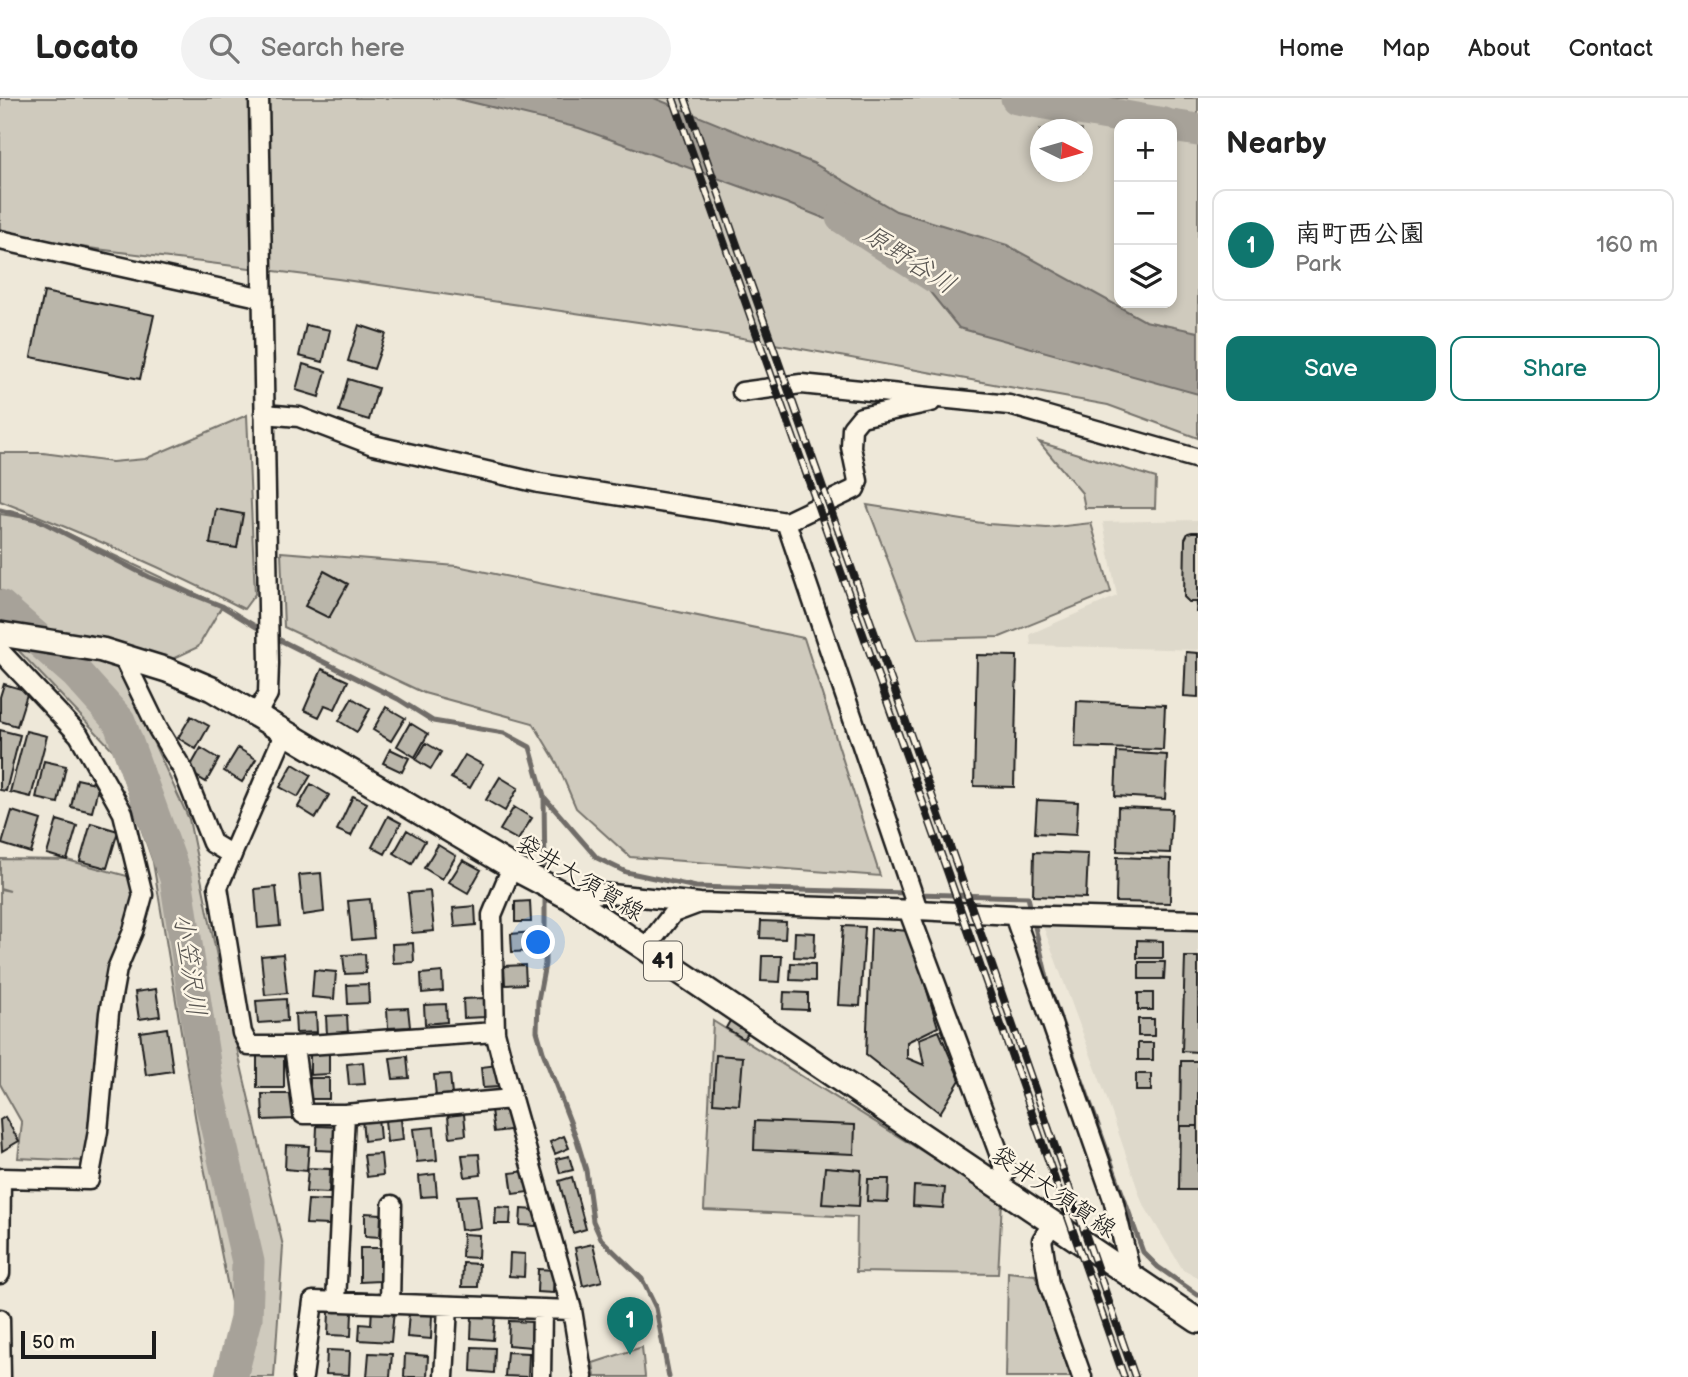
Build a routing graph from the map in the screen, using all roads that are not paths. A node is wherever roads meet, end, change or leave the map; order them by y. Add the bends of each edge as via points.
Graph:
1 (259, 98) edge
2 (0, 240) edge
3 (263, 289) junction
4 (742, 392) dead end
5 (962, 399) junction
6 (264, 414) junction
7 (1198, 459) edge
8 (786, 522) junction
9 (2, 640) edge
10 (112, 653) junction
11 (256, 715) junction
12 (285, 733) junction
13 (232, 855) junction
14 (512, 867) junction
15 (569, 897) junction
16 (700, 903) junction
17 (913, 910) junction
18 (1014, 915) junction
19 (1198, 920) edge
20 (645, 949) junction
21 (495, 1032) junction
22 (294, 1046) junction
23 (512, 1099) junction
24 (345, 1114) junction
25 (997, 1186) junction
26 (392, 1205) dead end
27 (1052, 1224) junction
28 (0, 1274) edge
29 (1131, 1274) junction
30 (336, 1302) junction
31 (390, 1304) junction
32 (448, 1307) junction
33 (542, 1309) junction
34 (572, 1310) junction
35 (0, 1319) edge
36 (1198, 1321) edge
37 (1, 1377) edge
38 (303, 1377) edge
39 (444, 1377) edge
40 (541, 1377) edge
41 (583, 1377) edge
42 (1082, 1377) edge

1 - 3 street
2 - 3 street
3 - 6 street
4 - 5 street via 801,384
5 - 7 street via 1009,405
5 - 8 street via 861,417 852,428 855,489
6 - 8 street via 299,417 373,445 539,483
6 - 11 street via 269,663 268,694
8 - 17 street
9 - 10 main road, 袋井大須賀線 / 41
9 - 28 street via 79,735 123,813 143,895 117,969 89,1180 1,1178
10 - 11 main road, 袋井大須賀線 / 41 via 212,689
10 - 13 street via 183,770 212,843
11 - 12 main road, 袋井大須賀線 / 41
12 - 13 street
12 - 14 main road, 袋井大須賀線 / 41
13 - 22 street via 218,887 242,1033 249,1046
14 - 15 main road, 袋井大須賀線 / 41
14 - 21 street via 492,915
15 - 16 street via 601,893
15 - 20 main road, 袋井大須賀線 / 41
16 - 17 street
16 - 20 street via 673,913
17 - 18 street
17 - 25 street via 1006,1172
18 - 19 street
18 - 29 street via 1113,1199
20 - 25 main road, 袋井大須賀線 / 41
21 - 22 street
21 - 23 street
22 - 24 street via 303,1114
23 - 24 street
23 - 34 street
24 - 30 street
25 - 27 main road, 袋井大須賀線 / 41
26 - 31 street
27 - 29 main road, 袋井大須賀線 / 41
27 - 42 street via 1042,1240 1049,1284
29 - 36 main road, 袋井大須賀線 / 41
30 - 31 street
30 - 38 street via 313,1301
31 - 32 street
32 - 33 street
32 - 39 street
33 - 34 street
33 - 40 street
34 - 41 street
35 - 37 street

